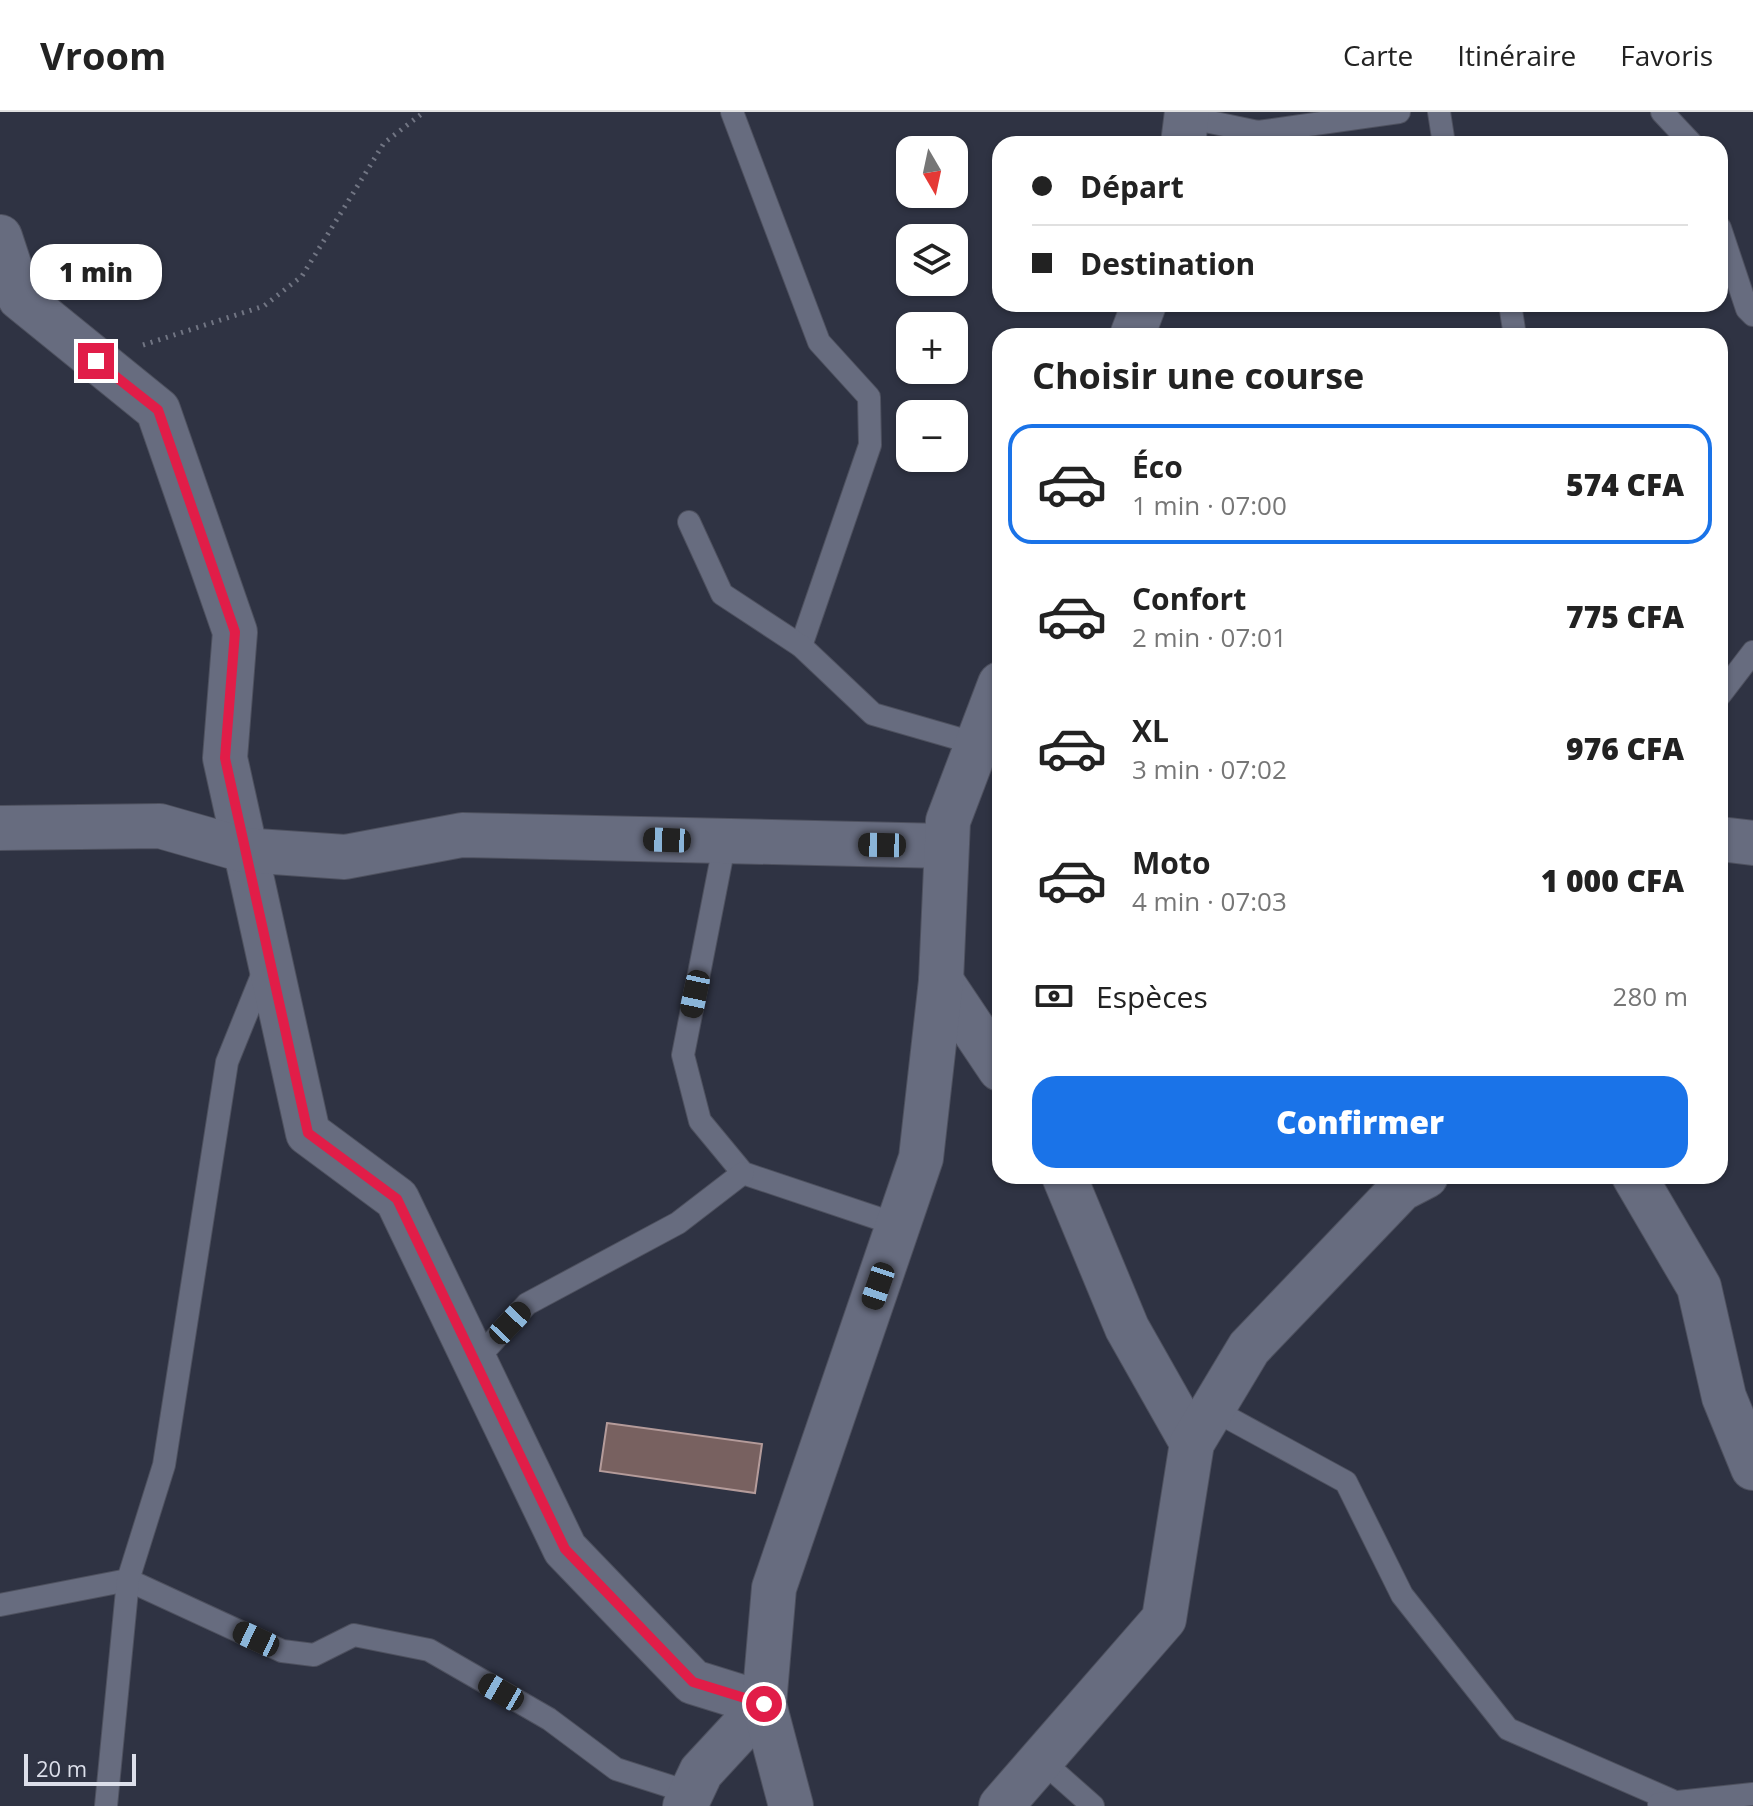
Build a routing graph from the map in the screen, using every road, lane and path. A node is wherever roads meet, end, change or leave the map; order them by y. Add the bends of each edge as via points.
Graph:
1 (424, 112) edge
2 (732, 112) edge
3 (1399, 112) edge
4 (1439, 112) edge
5 (1662, 112) edge
6 (1182, 121) edge
7 (1443, 136) edge
8 (1684, 136) edge
9 (0, 237) edge
10 (1728, 252) edge
11 (1753, 315) edge
12 (96, 361) junction
13 (689, 522) dead end
14 (801, 646) junction
15 (1753, 652) edge
16 (1728, 685) edge
17 (989, 746) edge
18 (0, 828) edge
19 (1728, 840) edge
20 (725, 841) junction
21 (1753, 843) edge
22 (945, 846) junction
23 (244, 850) junction
24 (268, 960) junction
25 (941, 981) junction
26 (992, 1057) edge
27 (743, 1173) junction
28 (1067, 1184) edge
29 (1411, 1184) edge
30 (1639, 1184) edge
31 (898, 1225) junction
32 (475, 1361) junction
33 (1202, 1426) junction
34 (1753, 1468) edge
35 (128, 1580) junction
36 (0, 1605) edge
37 (764, 1704) junction
38 (1041, 1760) junction
39 (1753, 1794) edge
40 (688, 1800) edge
41 (1673, 1801) junction
42 (106, 1806) edge
43 (791, 1806) edge
44 (1001, 1806) edge
45 (1093, 1806) edge
46 (1649, 1806) edge

1 - 12 path via 384,143 302,276 264,306
2 - 14 lane via 819,342 869,397 870,445
3 - 6 lane via 1258,132
4 - 7 lane
5 - 8 lane
9 - 12 street via 20,298
10 - 11 lane
12 - 23 street via 158,410 235,632 225,758
13 - 14 lane via 722,594
14 - 17 lane via 873,714
15 - 16 lane
17 - 22 street via 948,821
18 - 23 street via 160,826
19 - 21 street
20 - 22 street
20 - 23 street via 462,835 345,857
20 - 27 lane via 683,1055 700,1121
22 - 25 street
23 - 24 street
24 - 32 street via 308,1133 397,1199
24 - 35 lane via 227,1062 164,1465
25 - 26 street
25 - 31 street via 921,1158
27 - 31 lane
27 - 32 lane via 678,1223 527,1304
28 - 33 street via 1127,1328
29 - 33 street via 1249,1348
30 - 34 street via 1699,1287 1724,1397
31 - 37 street via 774,1588
32 - 37 street via 565,1549 693,1682
33 - 38 street via 1164,1619
33 - 41 lane via 1346,1482 1402,1595 1508,1729
35 - 36 lane
35 - 40 lane via 282,1651 314,1655 354,1635 429,1650 549,1719 616,1769
35 - 42 lane
37 - 40 street via 701,1772
37 - 43 street
38 - 44 street
38 - 45 lane
39 - 41 lane
41 - 46 lane

